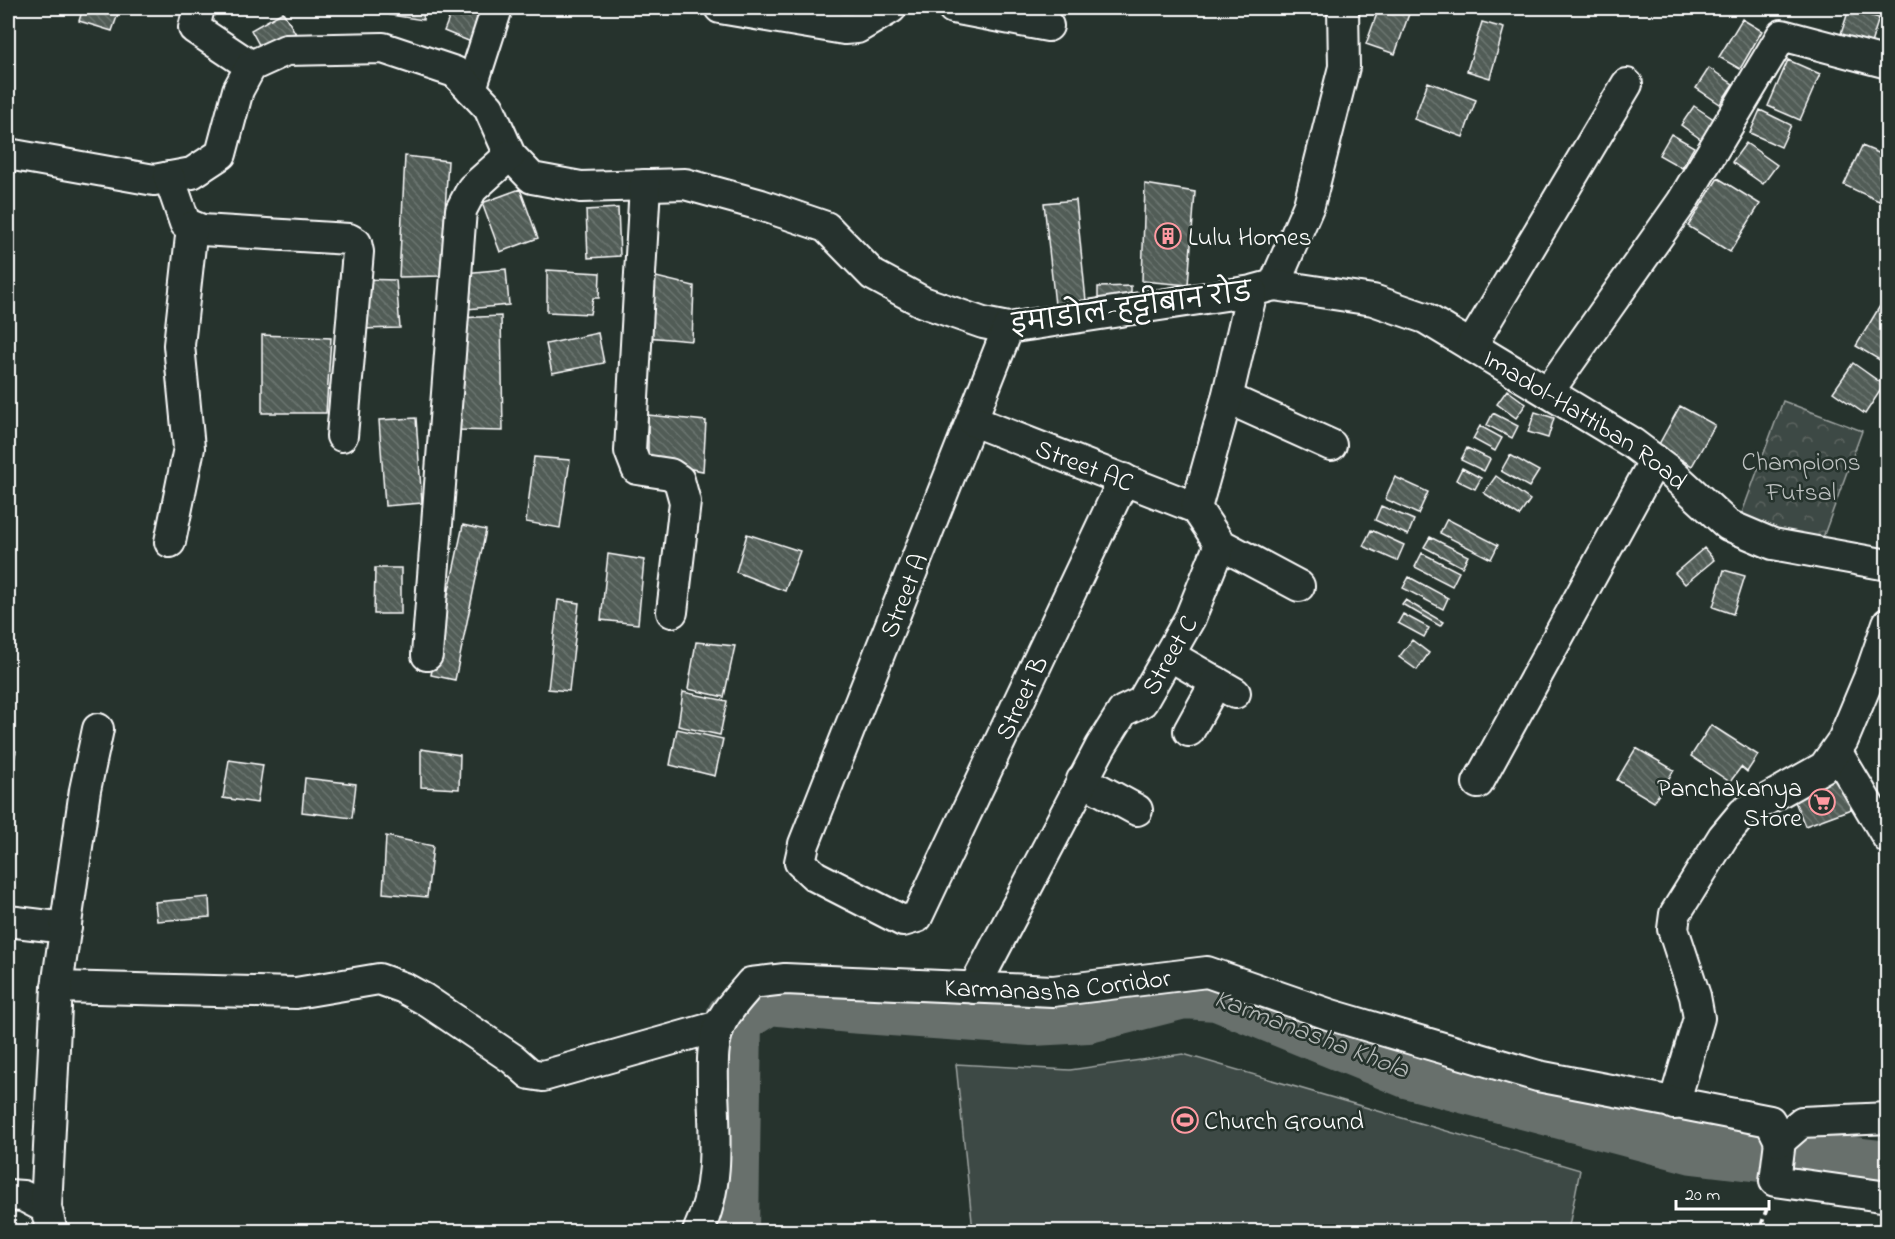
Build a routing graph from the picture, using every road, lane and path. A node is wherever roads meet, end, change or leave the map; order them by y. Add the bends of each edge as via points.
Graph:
1 (199, 8) edge
2 (497, 8) edge
3 (720, 8) edge
4 (891, 8) edge
5 (953, 8) edge
6 (1343, 8) edge
7 (1048, 26) dead end
8 (1887, 63) edge
9 (252, 66) junction
10 (1627, 84) dead end
11 (471, 88) junction
12 (8, 154) edge
13 (510, 155) junction
14 (170, 177) junction
15 (645, 185) junction
16 (192, 227) junction
17 (1263, 288) junction
18 (1008, 328) junction
19 (1472, 346) junction
20 (1548, 392) junction
21 (1227, 398) junction
22 (972, 421) junction
23 (342, 436) dead end
24 (1331, 445) dead end
25 (1654, 460) junction
26 (1124, 479) junction
27 (1196, 508) junction
28 (170, 542) dead end
29 (1220, 544) junction
30 (1887, 565) edge
31 (1299, 586) dead end
32 (672, 612) dead end
33 (1887, 623) edge
34 (427, 655) dead end
35 (1169, 655) junction
36 (98, 729) dead end
37 (1190, 731) dead end
38 (1836, 751) junction
39 (1082, 780) junction
40 (1478, 783) dead end
41 (1137, 810) dead end
42 (1887, 838) edge
43 (916, 917) joint
44 (8, 921) edge
45 (66, 928) junction
46 (57, 987) junction
47 (974, 988) junction
48 (719, 1026) junction
49 (1674, 1104) junction
50 (1887, 1118) edge
51 (1780, 1141) junction
52 (8, 1195) edge
53 (1887, 1197) edge
54 (49, 1220) edge
55 (698, 1232) edge

1 - 9 street via 194,28
2 - 11 street
3 - 4 street via 844,29 856,28
5 - 7 street
6 - 17 street, इमाडोल-हट्टीबान रोड via 1344,67 1309,205
8 - 20 street via 1782,35 1682,202
9 - 11 street, इमाडोल-हट्टीबान रोड via 286,50 382,48 455,72
9 - 14 street via 238,90 221,154 192,173
10 - 19 street
11 - 13 street, इमाडोल-हट्टीबान रोड via 489,108
12 - 14 street via 154,180
13 - 15 street, इमाडोल-हट्टीबान रोड via 532,178 581,187
13 - 34 street via 472,189 461,210
14 - 16 street via 185,223
15 - 18 street, इमाडोल-हट्टीबान रोड via 685,184 826,227 883,280 923,302
15 - 32 street via 630,451 637,469 670,474 679,480 685,502
16 - 23 street via 349,239 356,243
16 - 28 street via 179,345 189,448
17 - 18 street, इमाडोल-हट्टीबान रोड
17 - 19 street, Imadol-Hattiban Road via 1373,300 1425,318
17 - 21 street
18 - 22 street, Street A
19 - 20 street, Imadol-Hattiban Road
20 - 25 street, Imadol-Hattiban Road
21 - 24 street
21 - 27 street
22 - 26 street, Street AC
22 - 43 street, Street A via 800,862 815,876 903,921
25 - 30 street, Imadol-Hattiban Road via 1728,525 1746,534 1773,544
25 - 40 street
26 - 27 street, Street AC
26 - 43 street, Street B
27 - 29 street
29 - 31 street
29 - 35 street, Street C via 1190,618
33 - 38 street via 1869,678
35 - 37 street via 1226,687
35 - 39 street, Street C via 1142,702 1123,711
36 - 45 street via 85,790
38 - 42 street
38 - 49 street via 1824,767 1743,813 1723,837 1675,914 1673,928 1699,1018
39 - 41 street
39 - 47 street, Street C
44 - 45 street
45 - 46 street
46 - 48 street via 296,993 380,979 424,999 531,1074 543,1076
46 - 54 street
47 - 48 street, Karmanasha Corridor via 785,979 752,983
47 - 49 street, Karmanasha Corridor via 1053,991 1207,972 1331,1015 1538,1076
48 - 55 street, Karmanasha Corridor via 712,1053 715,1163 707,1213
49 - 51 street, Karmanasha Corridor via 1770,1122
50 - 51 street via 1802,1122
51 - 53 street via 1775,1181
52 - 54 street via 23,1196

